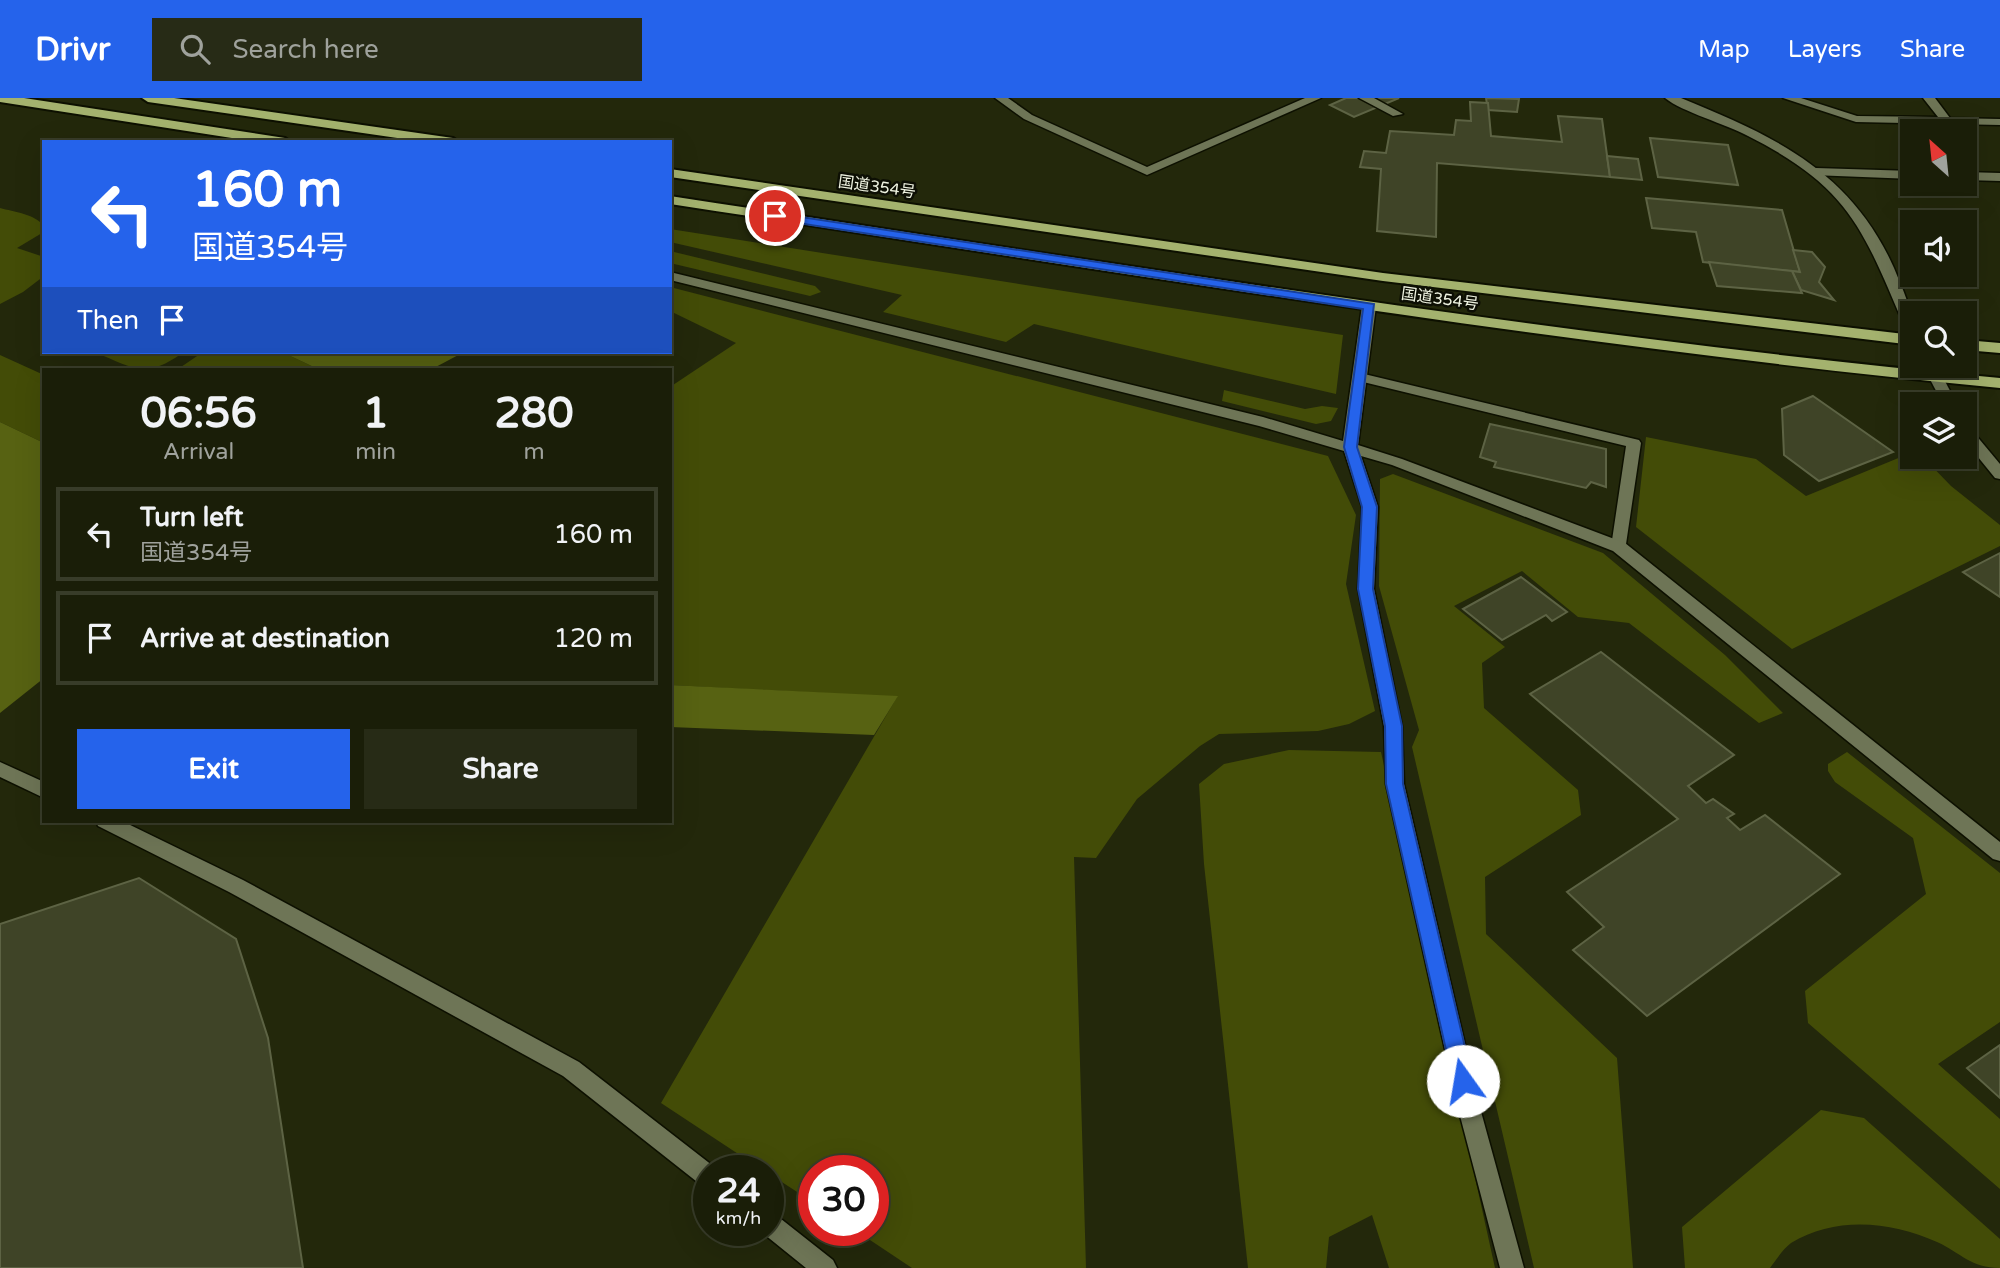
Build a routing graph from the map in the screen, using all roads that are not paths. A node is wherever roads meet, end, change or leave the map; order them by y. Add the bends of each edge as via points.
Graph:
1 (0, 98) edge
2 (148, 98) edge
3 (1001, 98) edge
4 (1315, 98) edge
5 (1366, 98) edge
6 (1789, 98) edge
7 (1929, 98) edge
8 (1675, 99) edge
9 (1397, 114) dead end
10 (1945, 119) edge
11 (1900, 120) edge
12 (1978, 122) edge
13 (2000, 122) edge
14 (272, 140) edge
15 (439, 140) edge
16 (1816, 172) junction
17 (672, 173) edge
18 (1900, 175) edge
19 (1978, 176) edge
20 (2000, 177) edge
21 (672, 200) edge
22 (672, 276) edge
23 (1900, 301) edge
24 (1369, 306) junction
25 (1900, 338) edge
26 (1977, 346) edge
27 (2000, 348) edge
28 (1900, 368) edge
29 (1360, 376) junction
30 (1972, 378) edge
31 (2000, 383) edge
32 (1977, 445) edge
33 (1350, 447) junction
34 (2000, 474) edge
35 (1619, 547) junction
36 (0, 769) edge
37 (42, 790) edge
38 (109, 823) edge
39 (2000, 853) edge
40 (693, 1164) edge
41 (784, 1236) edge
42 (825, 1268) edge
43 (1512, 1268) edge

1 - 14 highway
2 - 15 highway
3 - 4 street via 1028,117 1147,171
5 - 9 street
6 - 11 street via 1857,119
7 - 10 street
8 - 16 street via 1759,137
12 - 13 street
16 - 18 street
16 - 23 street via 1854,209 1871,235
17 - 25 highway, 国道354号 via 1382,277
19 - 20 street
21 - 24 highway, 国道354号
22 - 33 street
24 - 28 highway, 国道354号 via 1681,348
24 - 29 street
26 - 27 highway
29 - 33 street
29 - 35 street via 1634,443
30 - 31 highway, 国道354号
32 - 34 street
33 - 35 street
33 - 43 street via 1370,507 1366,589 1393,726 1395,784 1469,1108
35 - 39 street
36 - 37 street
38 - 40 street via 236,886 571,1069
41 - 42 street

